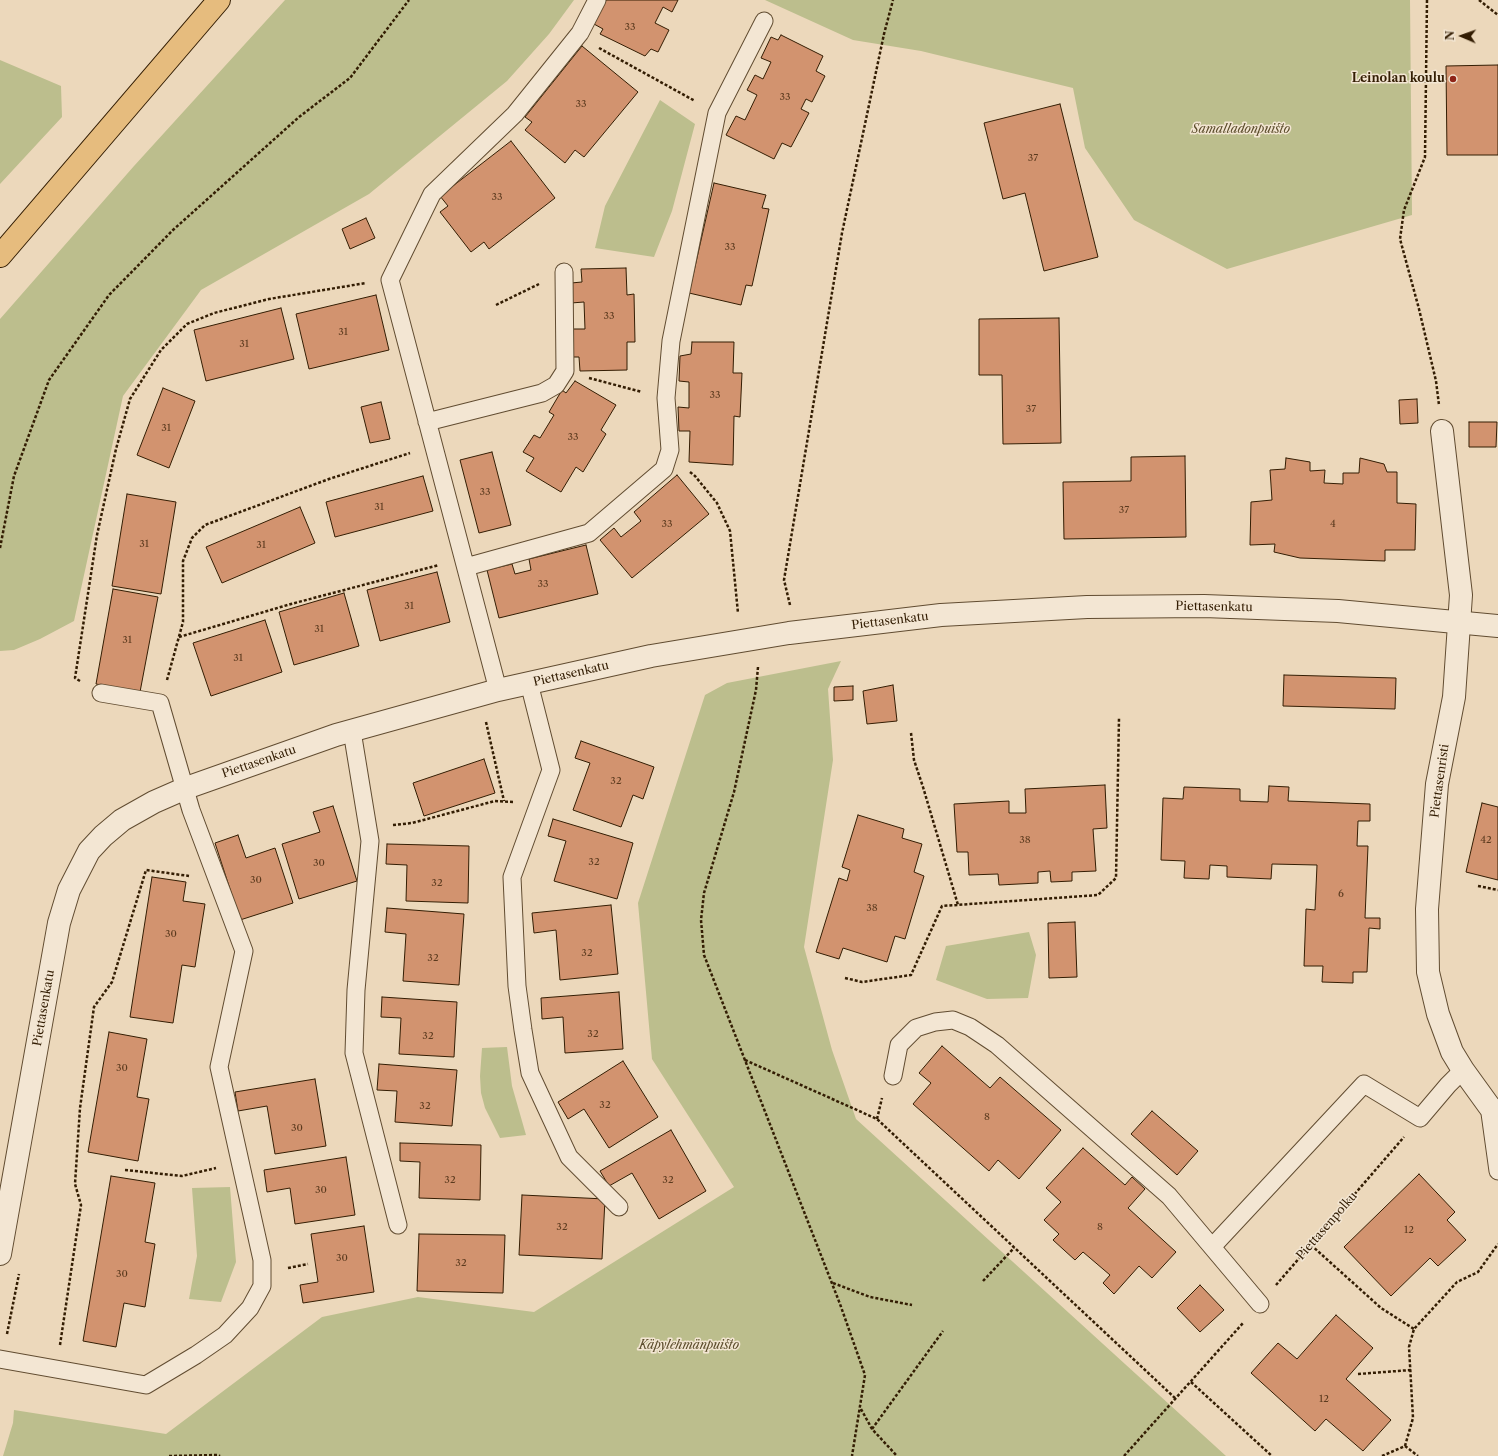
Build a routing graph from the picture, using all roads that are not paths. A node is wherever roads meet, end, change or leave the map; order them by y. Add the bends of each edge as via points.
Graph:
1 (219, 0) edge
2 (597, 0) edge
3 (764, 20) dead end
4 (0, 256) edge
5 (564, 272) road end
6 (427, 422) junction
7 (1442, 431) road end
8 (465, 563) junction
9 (1460, 622) junction
10 (1498, 626) edge
11 (529, 683) junction
12 (498, 690) junction
13 (101, 693) road end
14 (352, 731) junction
15 (186, 788) junction
16 (1463, 1070) junction
17 (893, 1076) dead end
18 (1494, 1110) edge
19 (1498, 1171) edge
20 (619, 1207) dead end
21 (398, 1225) dead end
22 (1212, 1247) junction
23 (0, 1254) edge
24 (1260, 1304) road end
25 (1, 1360) edge

1 - 4 highway
2 - 6 lane via 578,36 515,114 432,194 390,280
3 - 8 lane via 716,113 671,341 666,398 670,450 664,469 589,533
5 - 6 lane via 565,371 556,385 542,393
6 - 8 lane
7 - 9 street, Piettasenristi via 1461,595
8 - 12 lane
9 - 10 street, Piettasenkatu
9 - 11 street, Piettasenkatu via 1338,611 1204,606 1087,607 941,615 789,633 652,656
9 - 16 street, Piettasenristi via 1454,697 1437,784 1427,909 1428,972 1438,1014 1452,1052
11 - 12 street, Piettasenkatu
11 - 20 lane via 551,770 512,877 517,986 530,1073 569,1157
12 - 14 street, Piettasenkatu
13 - 15 lane via 160,703
14 - 15 street, Piettasenkatu
14 - 21 lane via 370,841 356,990 354,1053
15 - 23 street, Piettasenkatu via 122,820 103,836 89,851 69,890 59,923
15 - 25 lane via 191,810 244,951 219,1067 262,1260 262,1286 250,1308 225,1335 146,1385
16 - 18 street, Piettasenristi
16 - 22 lane via 1420,1118 1364,1084
17 - 22 lane via 899,1045 916,1028 953,1020 970,1027 997,1045 1169,1196
18 - 19 lane
22 - 24 lane

